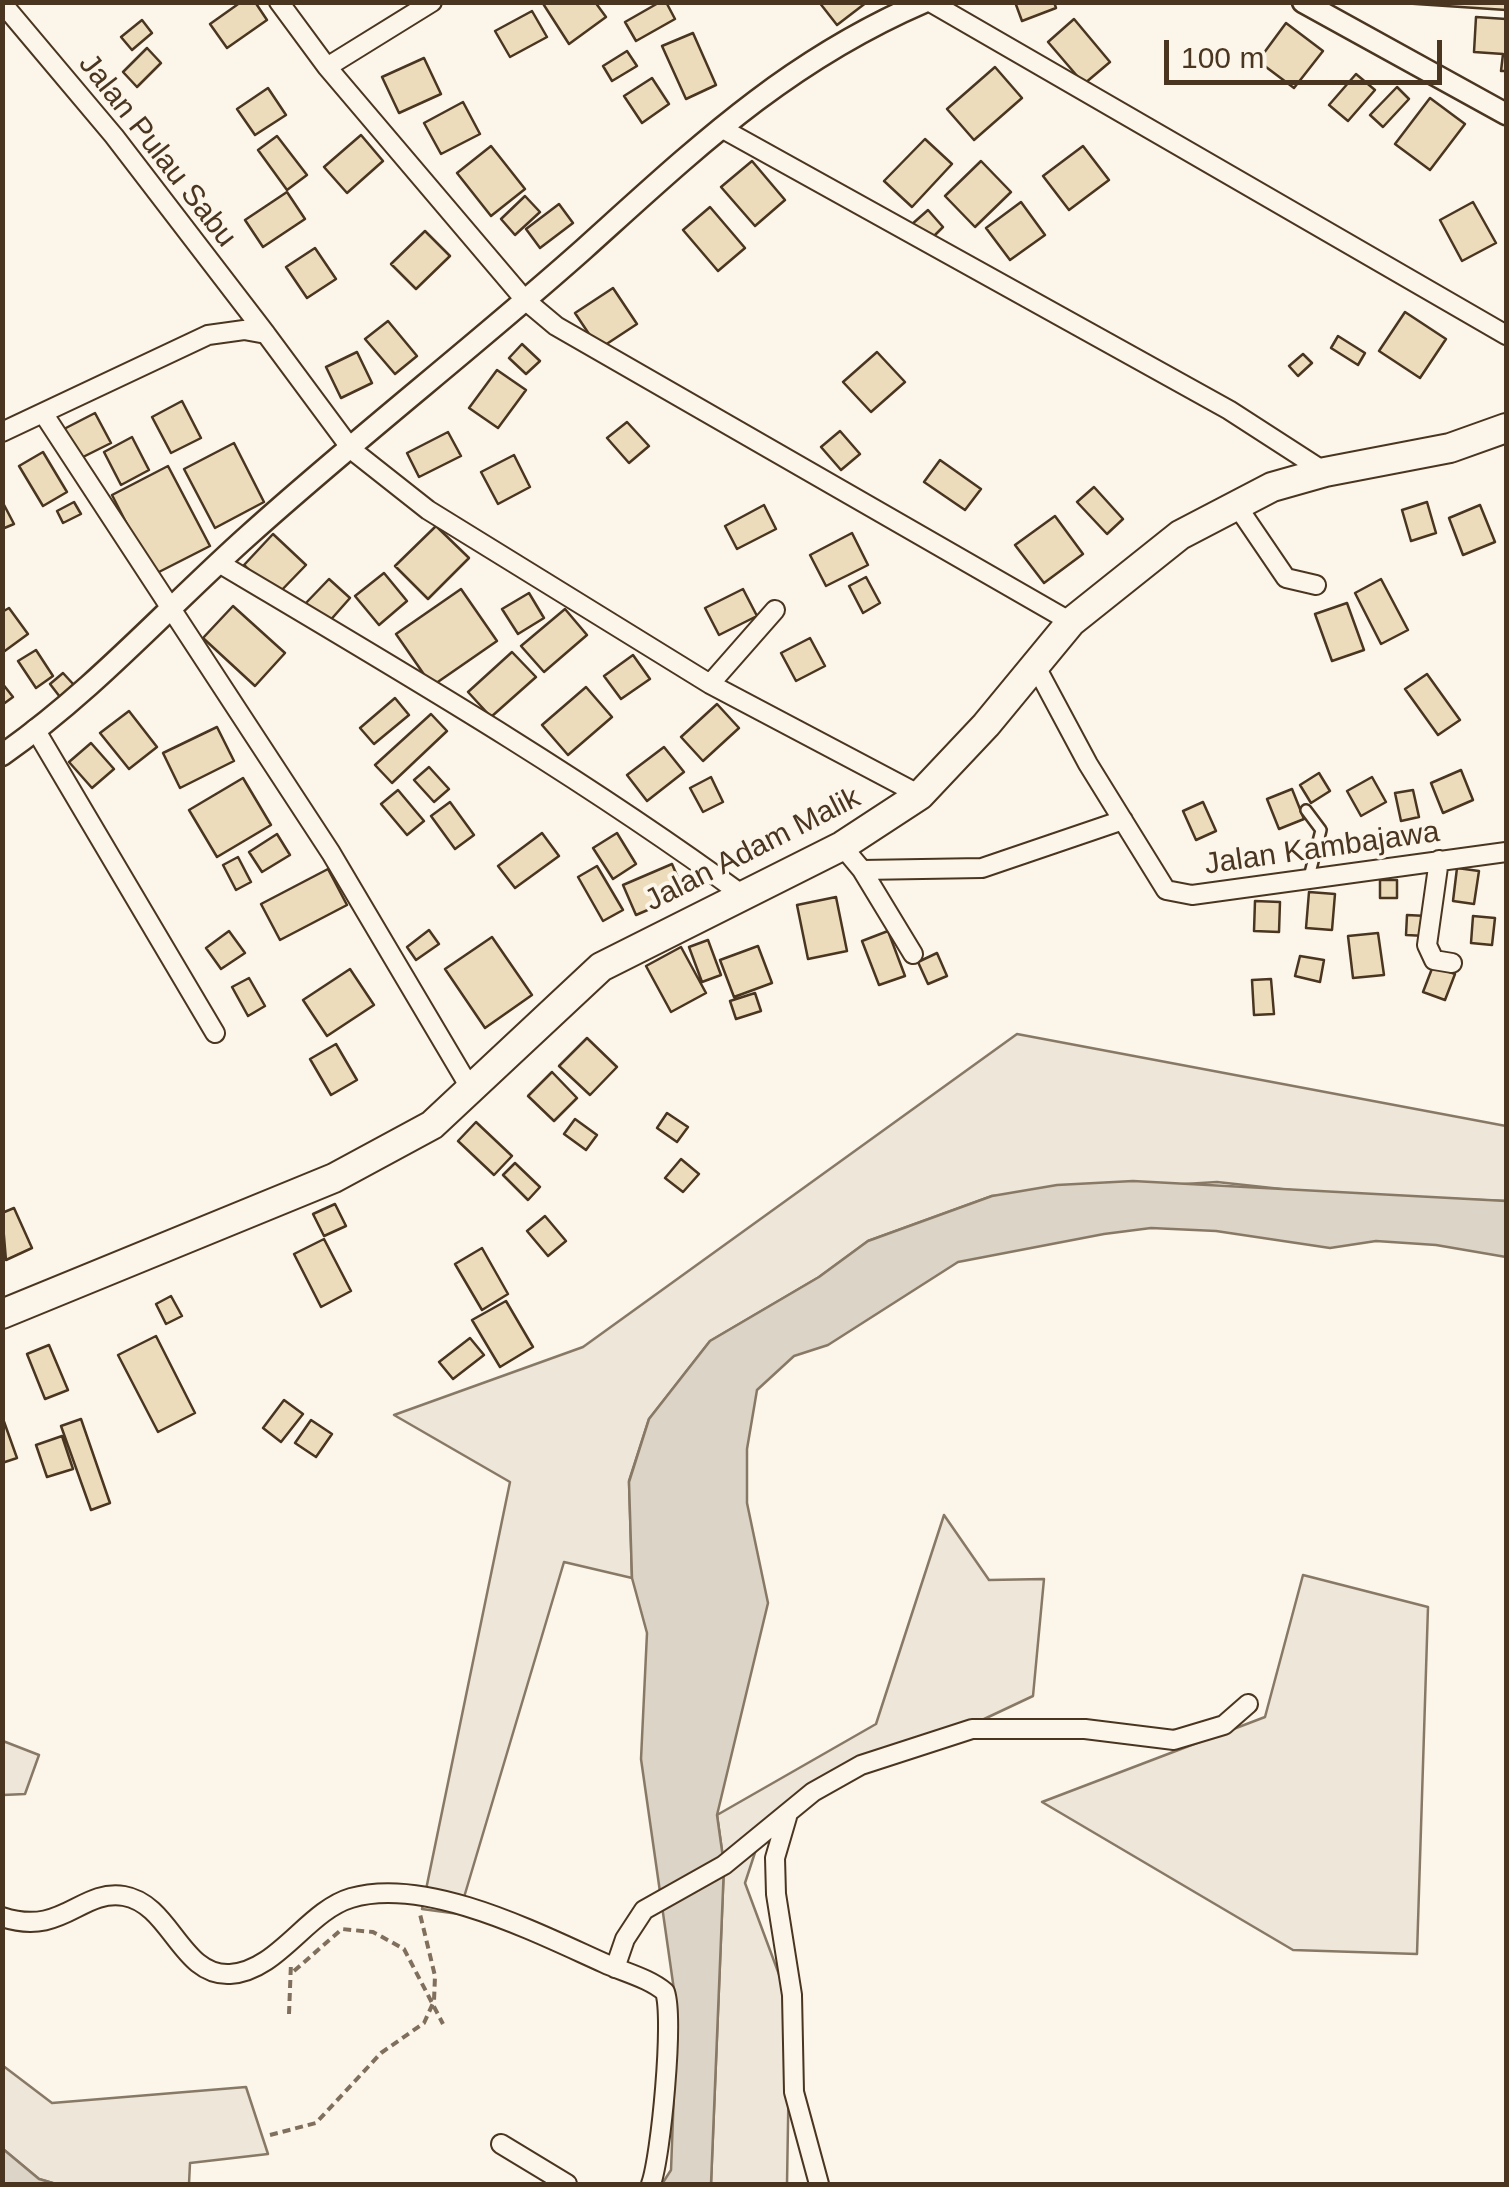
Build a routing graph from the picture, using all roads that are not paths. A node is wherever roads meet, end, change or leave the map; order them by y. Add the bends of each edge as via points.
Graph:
1 (278, 2) edge
2 (432, 2) edge
3 (927, 2) edge
4 (1304, 2) edge
5 (8, 5) edge
6 (327, 66) junction
7 (1506, 114) edge
8 (720, 128) junction
9 (525, 300) junction
10 (266, 334) junction
11 (1506, 334) edge
12 (43, 413) junction
13 (1506, 428) edge
14 (2, 432) edge
15 (352, 450) junction
16 (1325, 472) junction
17 (1235, 503) junction
18 (220, 563) junction
19 (1316, 585) dead end
20 (774, 610) dead end
21 (173, 611) junction
22 (1071, 622) junction
23 (1035, 665) junction
24 (710, 684) junction
25 (35, 728) junction
26 (2, 755) edge
27 (920, 795) junction
28 (1306, 810) dead end
29 (1123, 820) junction
30 (842, 846) junction
31 (1506, 852) edge
32 (1439, 860) junction
33 (862, 870) junction
34 (1309, 877) junction
35 (744, 896) junction
36 (912, 954) dead end
37 (1452, 963) dead end
38 (216, 1033) dead end
39 (469, 1086) junction
40 (2, 1314) edge
41 (1248, 1704) dead end
42 (791, 1808) junction
43 (2, 1917) edge
44 (615, 1968) junction
45 (501, 2144) dead end
46 (567, 2184) edge
47 (650, 2184) edge
48 (819, 2184) edge

1 - 6 street
2 - 6 street
3 - 8 street via 828,49
3 - 11 street
4 - 7 street
5 - 10 street, Jalan Pulau Sabu
6 - 9 street
8 - 9 street
8 - 16 street via 1230,410
9 - 15 street
9 - 22 street via 556,326
10 - 12 street via 208,336
10 - 15 street, Jalan Pulau Sabu
12 - 14 street
12 - 21 street
13 - 16 highway, Jalan Adam Malik via 1450,448
15 - 18 street
15 - 24 street, Jalan Pulau Sabu via 428,510
16 - 17 highway, Jalan Adam Malik
17 - 19 street via 1279,570
17 - 22 highway, Jalan Adam Malik via 1145,559
18 - 21 street
18 - 35 street via 523,745
20 - 24 street
21 - 25 street
21 - 39 street via 331,853
22 - 23 highway, Jalan Adam Malik
23 - 27 highway, Jalan Adam Malik
23 - 29 street, Jalan Kambajawa
24 - 27 street, Jalan Pulau Sabu
25 - 26 street
25 - 38 street
27 - 30 highway, Jalan Adam Malik
28 - 34 lane via 1321,830
29 - 33 street via 982,868
29 - 34 street, Jalan Kambajawa via 1166,890 1176,894
30 - 33 street
30 - 35 highway, Jalan Adam Malik
31 - 32 street, Jalan Kambajawa
32 - 34 street, Jalan Kambajawa
32 - 37 street via 1427,946 1434,960
33 - 36 street
35 - 39 highway, Jalan Adam Malik via 601,967
39 - 40 highway, Jalan Adam Malik via 432,1125 380,1156
41 - 42 street via 1224,1725 1174,1740 1085,1729 972,1728 861,1766
42 - 44 street via 724,1865 644,1910
42 - 48 street via 778,1842 776,1894 792,1995 794,2092
43 - 44 street via 44,1923 121,1895 152,1908 210,1971 231,1974 254,1966 351,1898 419,1899 512,1920
44 - 47 street via 660,1987 668,1999 660,2143
45 - 46 street

